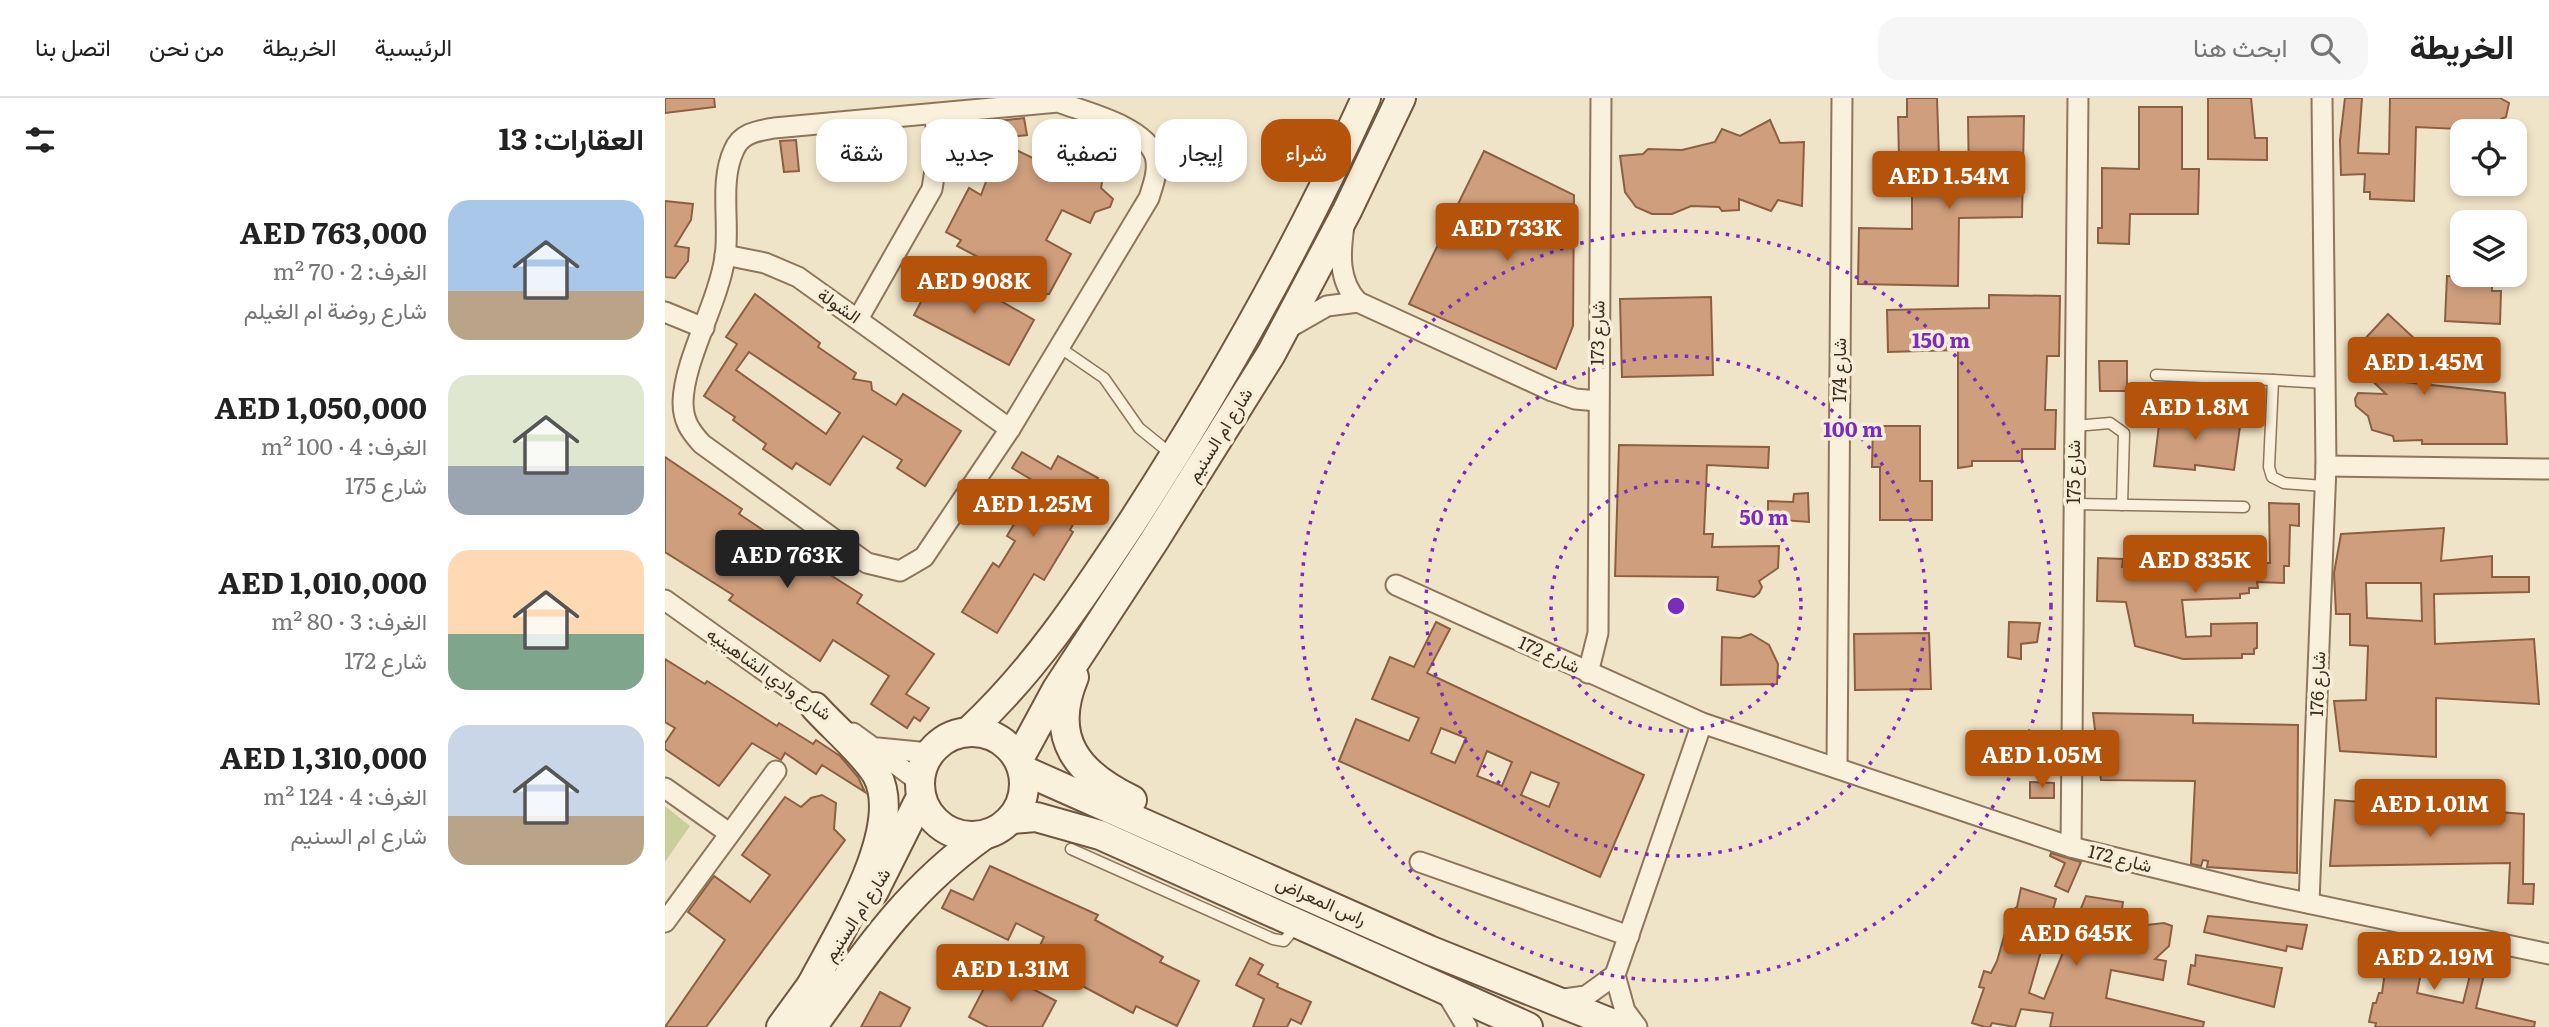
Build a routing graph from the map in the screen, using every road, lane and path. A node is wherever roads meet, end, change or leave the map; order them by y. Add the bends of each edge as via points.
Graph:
1 (1352, 98) edge
2 (1366, 98) edge
3 (1401, 98) edge
4 (1601, 98) edge
5 (1842, 98) edge
6 (2078, 98) edge
7 (2322, 98) edge
8 (1058, 100) edge
9 (935, 114) junction
10 (1352, 128) junction
11 (1347, 211) junction
12 (725, 255) junction
13 (1358, 302) junction
14 (665, 312) edge
15 (858, 319) junction
16 (704, 328) junction
17 (1284, 331) junction
18 (1059, 347) junction
19 (2156, 375) dead end
20 (2273, 380) junction
21 (2325, 383) junction
22 (1598, 401) junction
23 (2075, 426) junction
24 (1010, 429) junction
25 (1175, 456) junction
26 (2326, 466) junction
27 (2549, 469) edge
28 (2325, 486) junction
29 (2074, 504) junction
30 (2122, 505) junction
31 (2244, 507) dead end
32 (1396, 585) dead end
33 (665, 600) edge
34 (1092, 634) junction
35 (1588, 673) junction
36 (815, 707) junction
37 (1702, 723) junction
38 (968, 732) junction
39 (873, 747) junction
40 (929, 753) junction
41 (1021, 765) junction
42 (1837, 768) junction
43 (776, 771) dead end
44 (665, 788) edge
45 (921, 789) junction
46 (1011, 819) junction
47 (729, 833) junction
48 (984, 835) junction
49 (2071, 846) junction
50 (1071, 849) dead end
51 (1420, 862) dead end
52 (1315, 898) junction
53 (2309, 903) junction
54 (665, 922) edge
55 (1291, 922) junction
56 (1629, 936) junction
57 (2549, 954) edge
58 (1615, 975) junction
59 (811, 986) junction
60 (1447, 993) junction
61 (1551, 1000) junction
62 (1510, 1025) edge
63 (781, 1027) edge
64 (812, 1027) edge
65 (1467, 1027) edge
66 (1621, 1027) edge
67 (1637, 1027) edge

1 - 10 street
2 - 10 main road, شارع ام السنيم
3 - 11 main road, شارع ام السنيم
4 - 22 street, شارع 173
5 - 42 street, شارع 174
6 - 23 street, شارع 175
7 - 21 street, شارع 176
8 - 9 street
8 - 18 street via 1142,137 1155,155 1156,177 1149,198
9 - 12 street via 752,132 740,140 729,168
9 - 15 street via 939,144 932,190
10 - 25 main road, شارع ام السنيم via 1275,281
11 - 13 street via 1342,266 1347,288
11 - 17 main road, شارع ام السنيم
12 - 15 street, الشولة via 798,276
12 - 16 street
13 - 17 street via 1327,306
13 - 22 street via 1552,391
14 - 16 street
15 - 24 street, الشولة
16 - 24 street via 683,400 690,431 867,563 884,570 900,571 925,557
17 - 34 main road, شارع ام السنيم
18 - 24 street
18 - 25 lane via 1104,378 1139,428
19 - 20 lane
20 - 21 lane
20 - 28 lane via 2272,477 2284,484
21 - 26 street, شارع 176
22 - 35 street, شارع 173 via 1598,633
23 - 29 street, شارع 175
23 - 30 lane via 2110,423 2124,433
25 - 38 main road, شارع ام السنيم via 1057,634
26 - 27 street
26 - 28 street, شارع 176
28 - 53 street, شارع 176
29 - 30 lane
29 - 49 street, شارع 175
30 - 31 lane
32 - 35 street, شارع 172
33 - 36 street, شارع وادي الشاهينيه
34 - 41 main road, شارع ام السنيم via 1042,714
34 - 52 main road via 1070,685 1066,707 1069,747 1084,769 1123,796 1253,854
35 - 37 street, شارع 172
36 - 39 street, شارع وادي الشاهينيه
36 - 59 main road via 876,774 884,800 873,857
37 - 42 street, شارع 172
37 - 56 street
38 - 40 main road via 954,735
38 - 41 main road via 998,738
39 - 40 street, شارع وادي الشاهينيه
39 - 45 street, شارع وادي الشاهينيه
40 - 45 main road
41 - 46 main road via 1023,796
41 - 52 main road, راس المعراض
42 - 49 street, شارع 172
43 - 47 street
44 - 47 street
45 - 48 main road via 939,824 952,832
45 - 59 main road, شارع ام السنيم via 888,868
46 - 48 main road
46 - 55 main road, راس المعراض via 1036,817 1100,835
47 - 54 street
48 - 64 main road, شارع ام السنيم via 901,906
49 - 53 street, شارع 172
50 - 55 lane via 1273,939 1284,942
51 - 56 street
52 - 61 main road, راس المعراض
53 - 57 street, شارع 172
55 - 60 main road, راس المعراض
56 - 58 street
58 - 61 street via 1586,996
58 - 67 street via 1621,1002
59 - 63 main road, شارع ام السنيم
60 - 62 main road, راس المعراض
60 - 65 street
61 - 66 main road, راس المعراض

